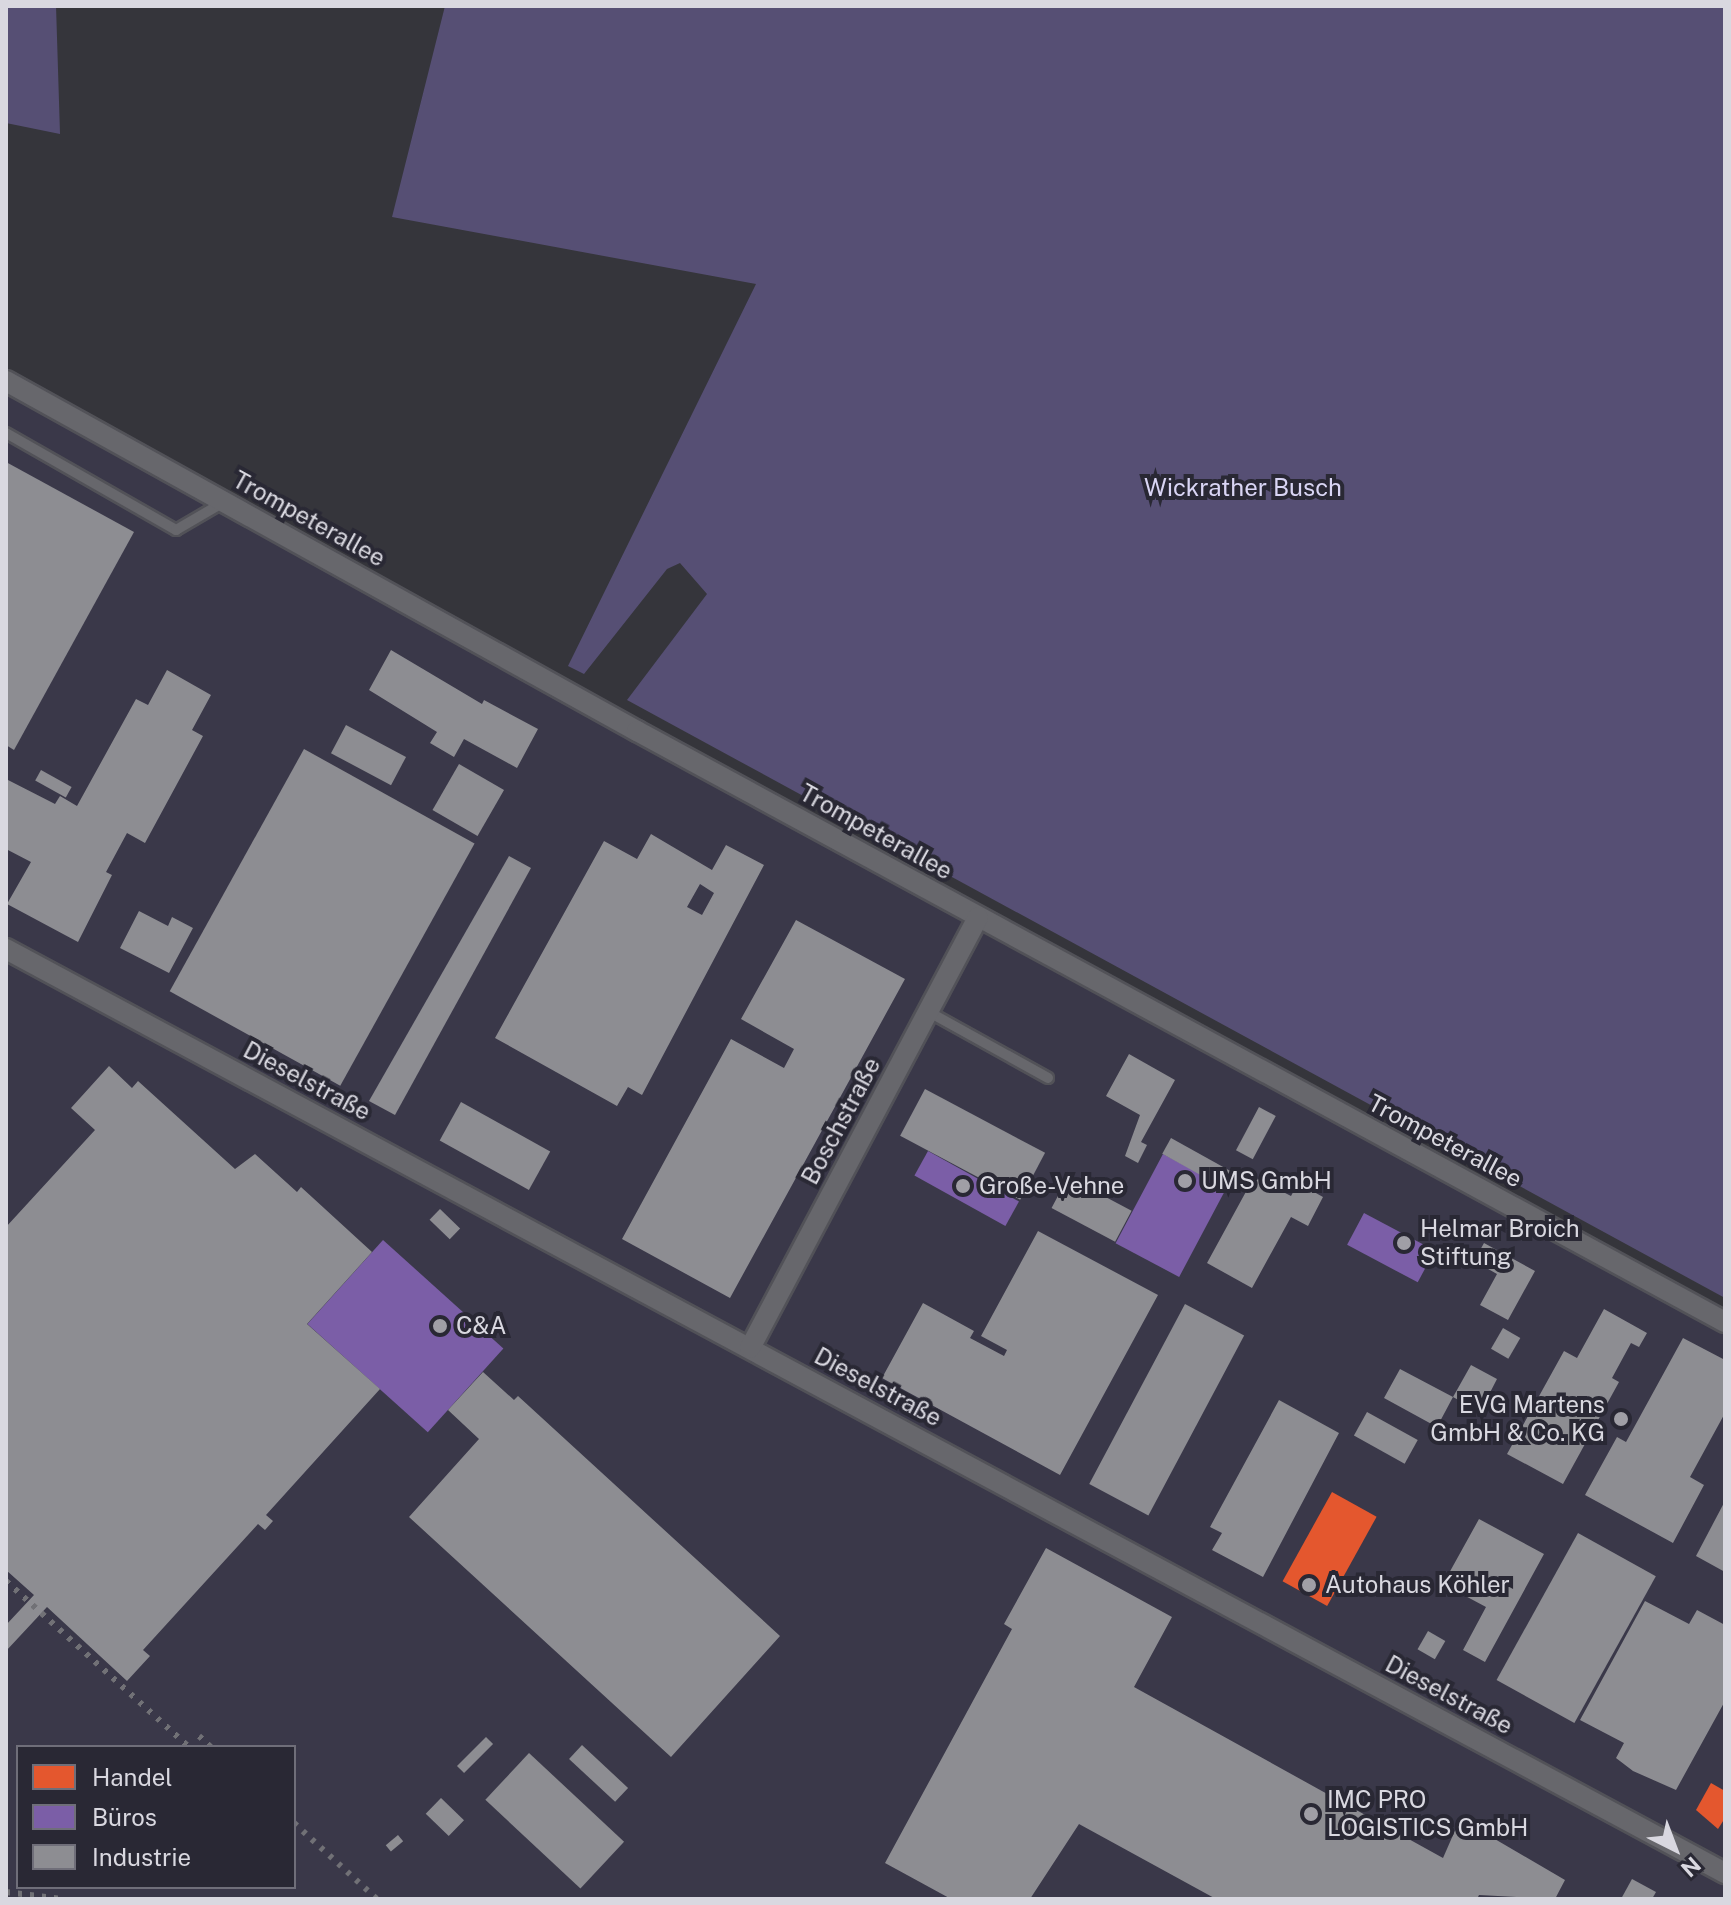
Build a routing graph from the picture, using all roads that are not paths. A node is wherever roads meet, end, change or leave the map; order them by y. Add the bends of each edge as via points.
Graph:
1 (6, 381) edge
2 (6, 433) edge
3 (224, 502) junction
4 (978, 918) junction
5 (6, 949) edge
6 (929, 1012) junction
7 (1048, 1078) dead end
8 (1725, 1322) edge
9 (750, 1348) junction
10 (1725, 1873) edge

1 - 3 street, Trompeterallee
2 - 3 lane via 176,530
3 - 4 street, Trompeterallee
4 - 6 street, Boschstraße
4 - 8 street, Trompeterallee
5 - 9 street, Dieselstraße
6 - 7 lane
6 - 9 street, Boschstraße
9 - 10 street, Dieselstraße

